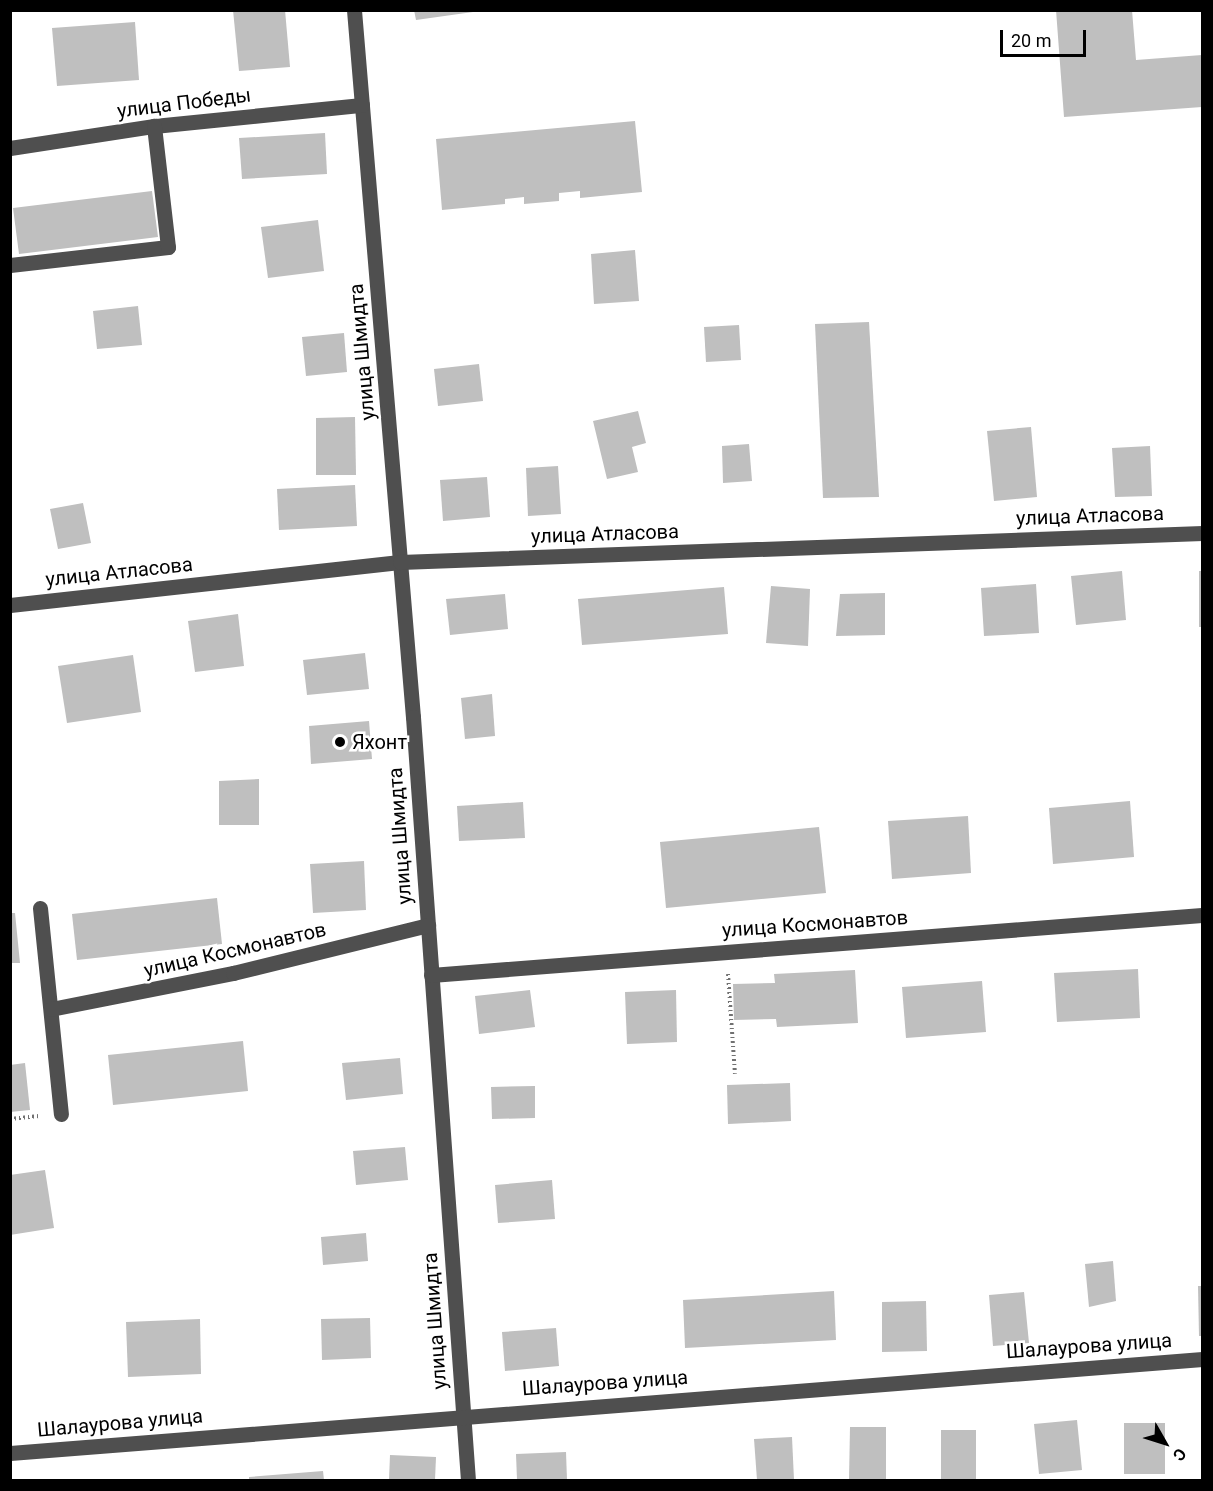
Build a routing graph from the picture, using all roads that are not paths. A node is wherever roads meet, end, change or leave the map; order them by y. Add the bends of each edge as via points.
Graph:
1 (354, 10) edge
2 (362, 105) junction
3 (154, 126) junction
4 (10, 148) edge
5 (10, 265) edge
6 (1203, 533) edge
7 (400, 562) junction
8 (10, 605) edge
9 (40, 908) dead end
10 (1203, 915) edge
11 (428, 926) junction
12 (431, 975) junction
13 (51, 1009) junction
14 (61, 1114) road end
15 (1203, 1359) edge
16 (463, 1415) junction
17 (10, 1453) edge
18 (468, 1480) edge

1 - 2 street, улица Шмидта
2 - 3 street, улица Победы
2 - 7 street, улица Шмидта
3 - 4 street, улица Победы
3 - 5 street via 168,247
6 - 7 street, улица Атласова
7 - 8 street, улица Атласова
7 - 11 street, улица Шмидта
9 - 13 street
10 - 12 street, улица Космонавтов
11 - 12 street, улица Шмидта
11 - 13 street, улица Космонавтов via 222,975
12 - 16 street, улица Шмидта
13 - 14 street
15 - 16 street, Шалаурова улица
16 - 17 street, Шалаурова улица
16 - 18 street, улица Шмидта

